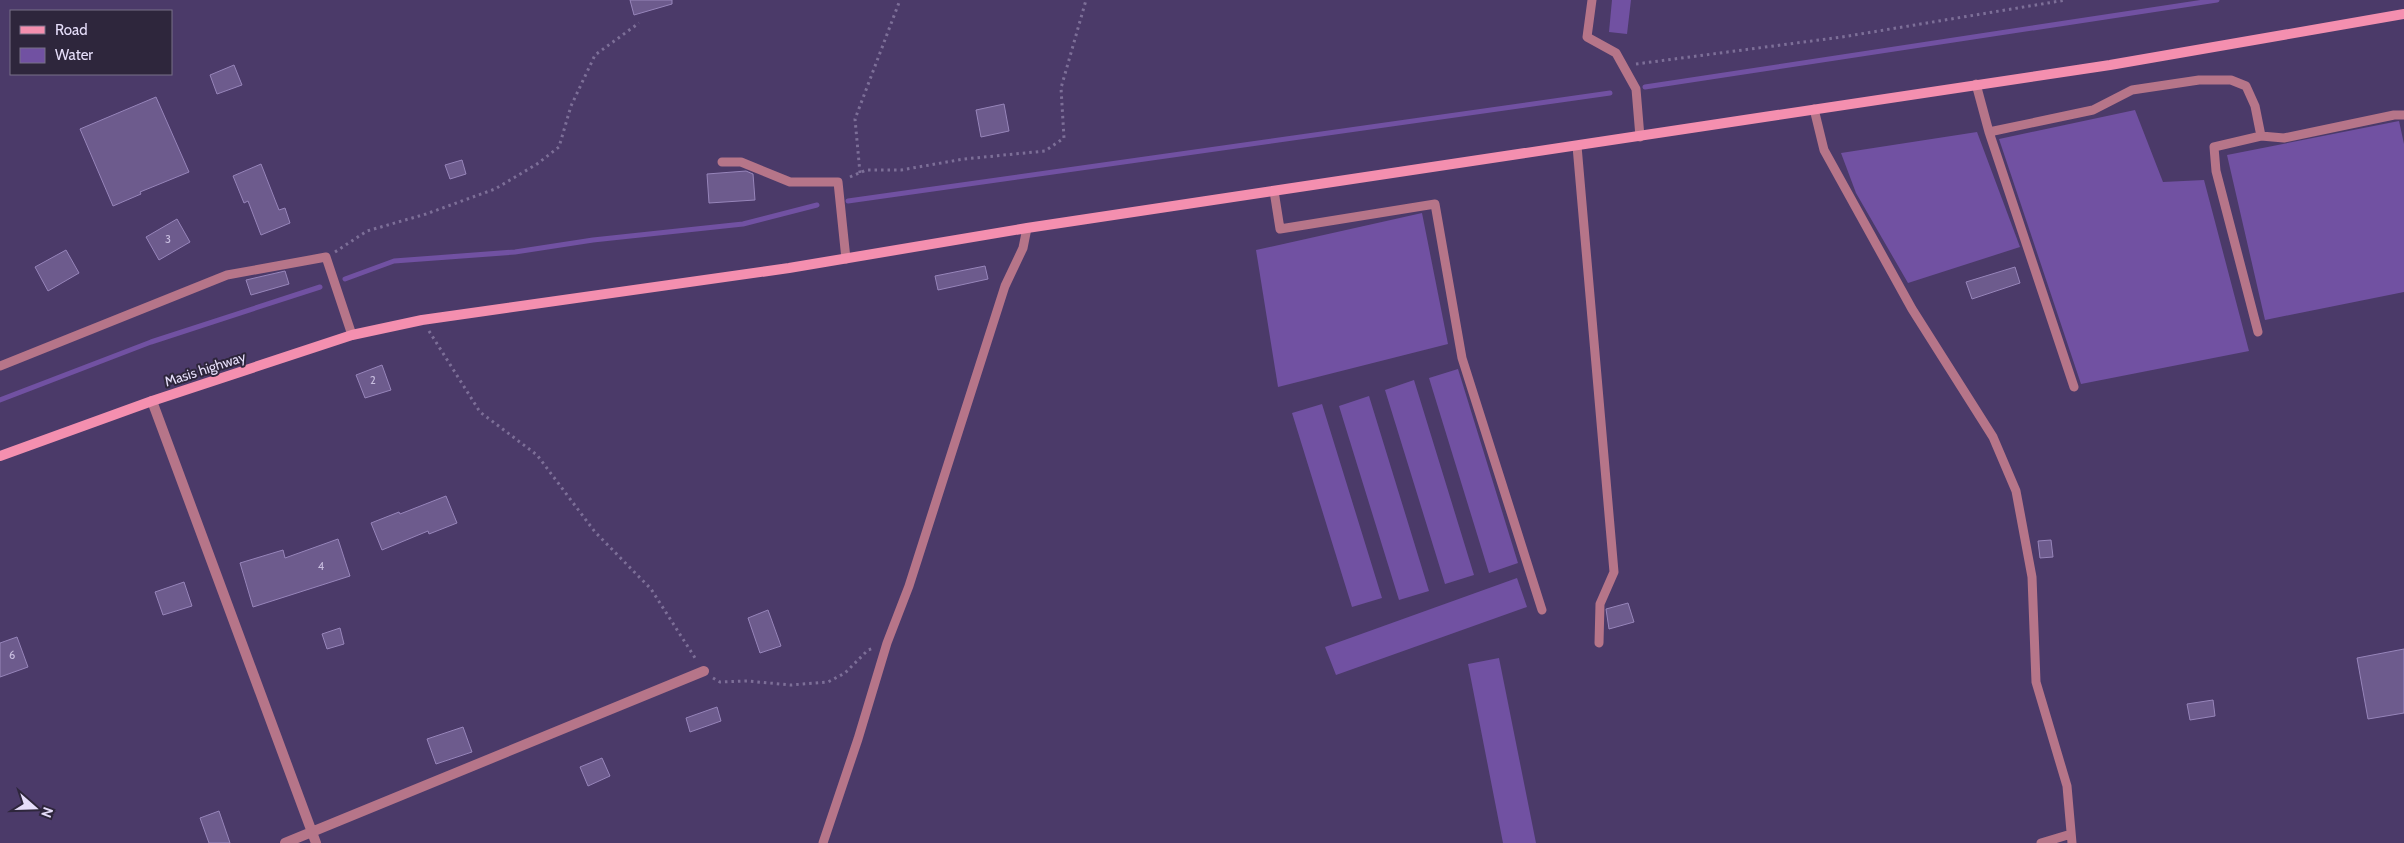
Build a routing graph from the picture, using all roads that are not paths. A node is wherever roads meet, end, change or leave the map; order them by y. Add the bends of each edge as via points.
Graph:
1 (1592, 0) edge
2 (2404, 14) edge
3 (1976, 84) junction
4 (1814, 109) junction
5 (2404, 115) edge
6 (1989, 132) junction
7 (2261, 136) junction
8 (1640, 137) junction
9 (1577, 146) junction
10 (722, 162) dead end
11 (1274, 191) junction
12 (1027, 228) junction
13 (846, 259) junction
14 (2258, 332) dead end
15 (352, 335) junction
16 (0, 366) edge
17 (2074, 387) dead end
18 (152, 402) junction
19 (0, 456) edge
20 (1542, 610) dead end
21 (1600, 642) dead end
22 (704, 671) road end
23 (315, 838) edge
24 (2072, 838) edge
25 (285, 843) edge
26 (823, 843) edge
27 (2041, 843) edge

1 - 8 lane via 1587,37 1616,53 1636,89
2 - 3 main road, Masis highway via 2120,64
3 - 4 main road, Masis highway
3 - 6 lane
4 - 8 main road, Masis highway
4 - 24 lane via 1824,150 1912,309 1992,437 2016,491 2032,577 2036,682 2067,786
5 - 7 lane via 2284,138
6 - 7 lane via 2094,110 2132,90 2199,80 2231,80 2246,86 2255,106
6 - 17 lane
7 - 14 lane via 2214,147 2216,170
8 - 9 main road, Masis highway
9 - 11 main road, Masis highway
9 - 21 lane via 1614,572 1600,604
10 - 13 lane via 741,162 790,182 838,182
11 - 12 main road, Masis highway
11 - 20 lane via 1280,229 1435,204 1462,358
12 - 13 main road, Masis highway
12 - 26 lane via 1023,248 1005,286
13 - 15 main road, Masis highway via 422,320
15 - 16 lane via 326,257 227,275
15 - 18 main road, Masis highway
18 - 19 main road, Masis highway
18 - 23 street
22 - 23 street
23 - 25 street
24 - 27 lane

